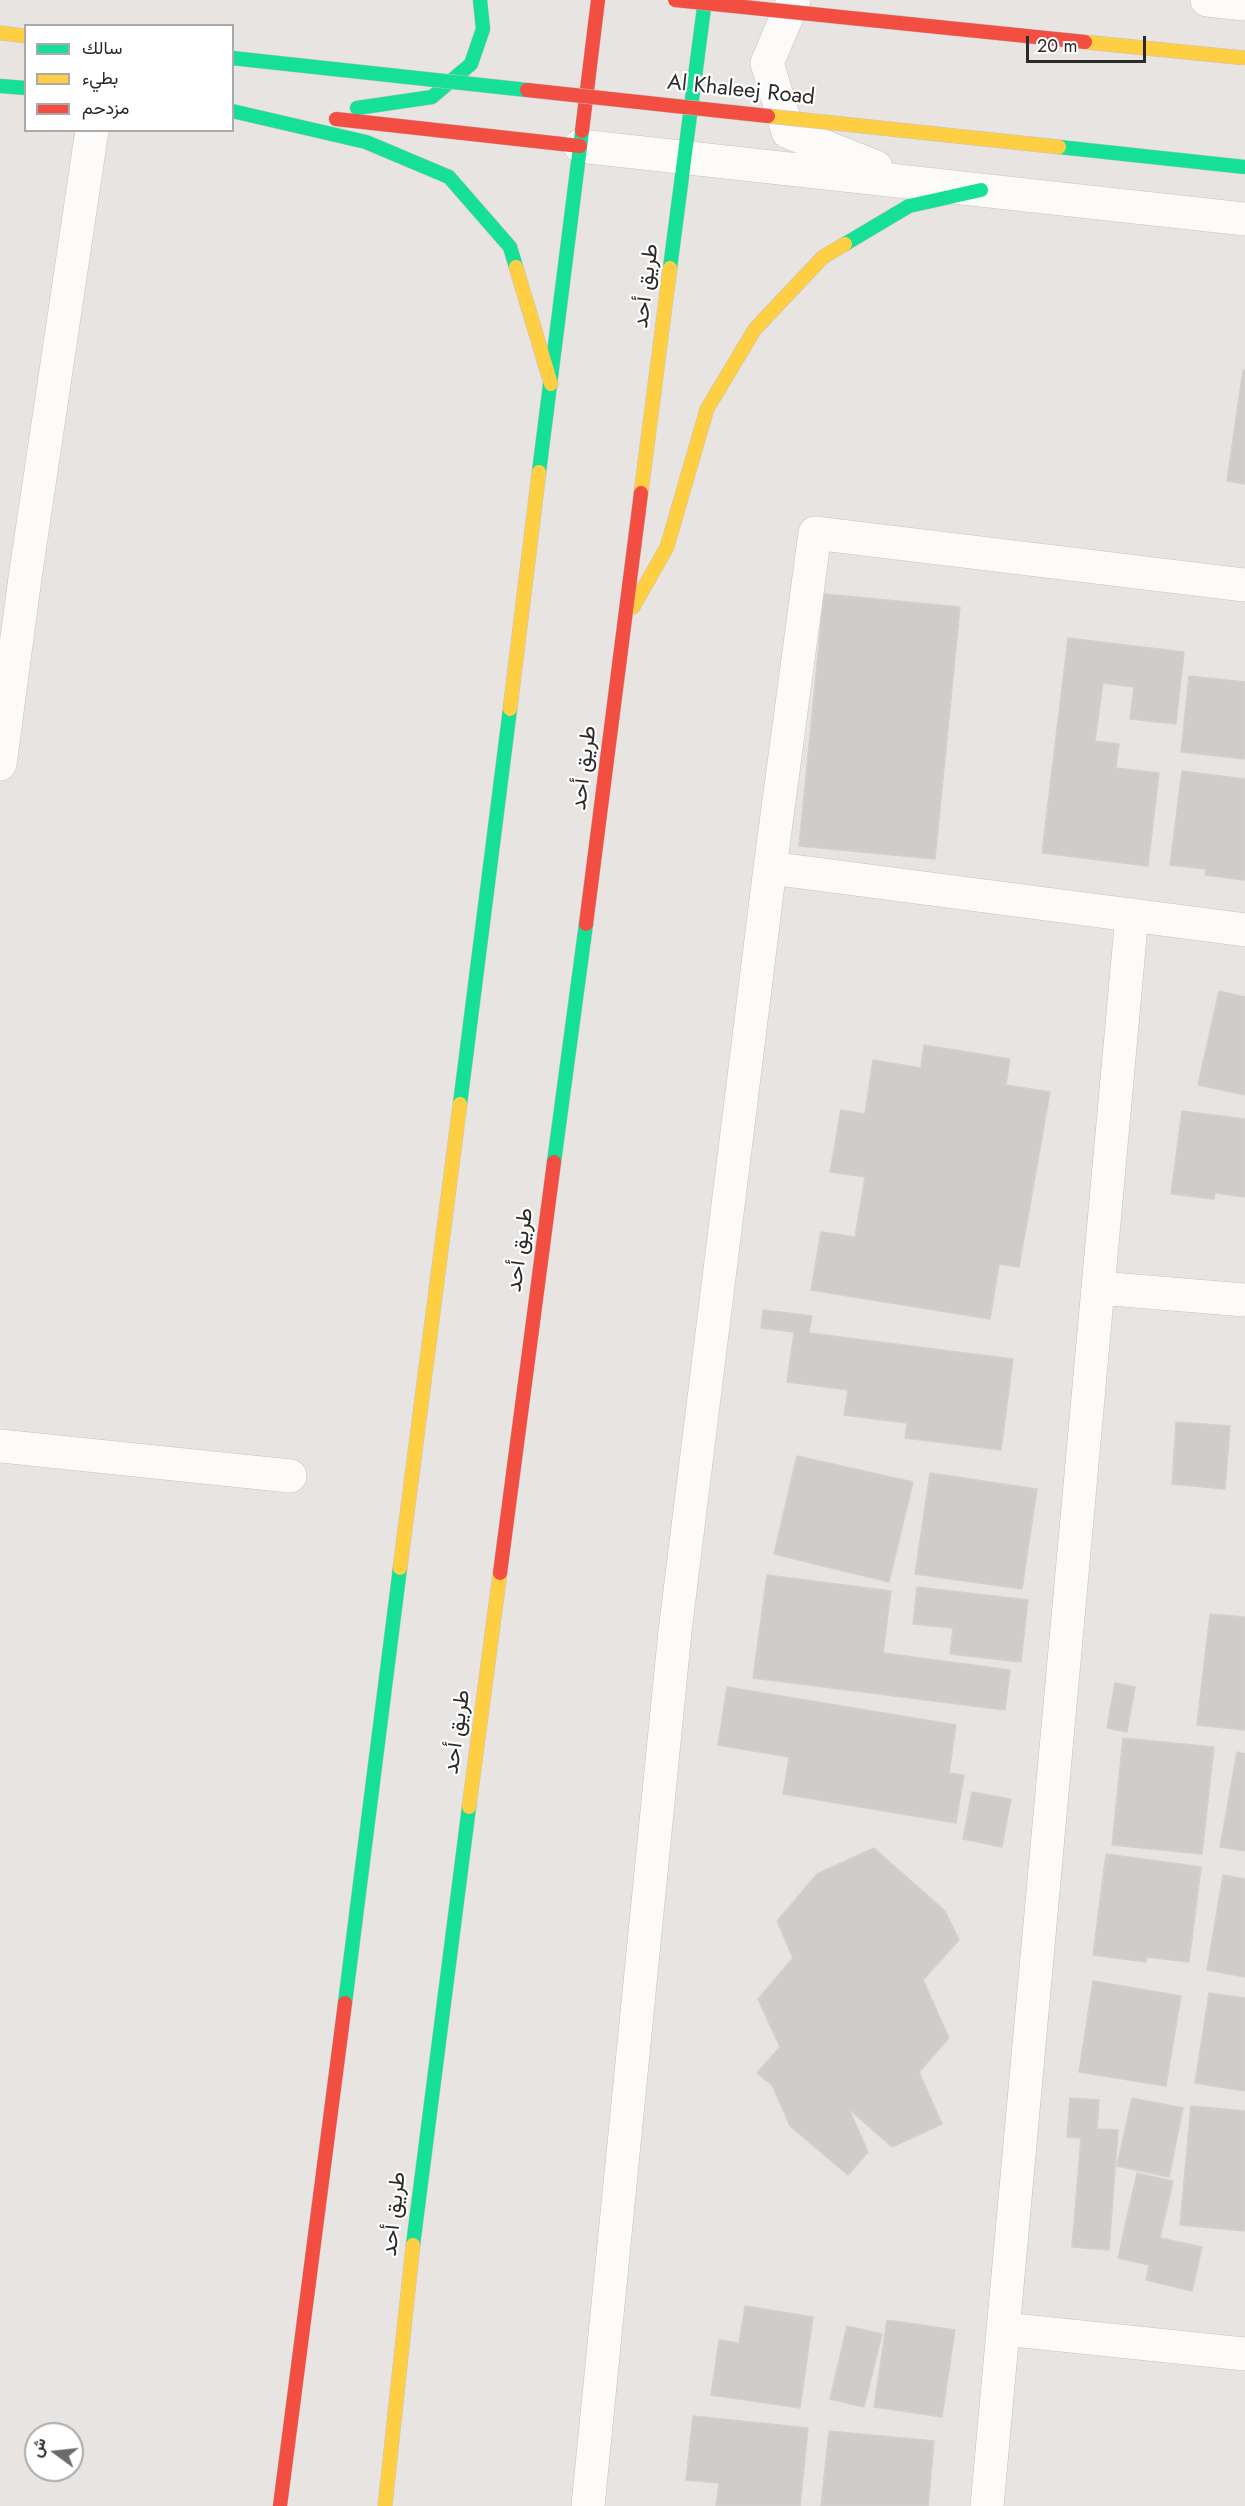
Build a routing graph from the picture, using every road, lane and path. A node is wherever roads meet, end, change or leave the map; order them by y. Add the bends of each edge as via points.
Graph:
1 (480, 0) edge
2 (598, 0) edge
3 (675, 0) edge
4 (705, 0) edge
5 (795, 0) edge
6 (1207, 0) edge
7 (1245, 4) edge
8 (0, 33) edge
9 (24, 36) edge
10 (234, 58) edge
11 (1245, 58) edge
12 (0, 86) edge
13 (24, 88) edge
14 (234, 110) edge
15 (234, 110) edge
16 (316, 114) junction
17 (92, 132) edge
18 (580, 146) junction
19 (684, 158) junction
20 (1245, 166) edge
21 (913, 182) junction
22 (981, 190) junction
23 (1245, 219) edge
24 (551, 384) junction
25 (12, 577) edge
26 (1245, 585) edge
27 (625, 622) junction
28 (0, 764) edge
29 (770, 868) junction
30 (1132, 915) junction
31 (1245, 930) edge
32 (1099, 1288) junction
33 (1245, 1300) edge
34 (0, 1446) edge
35 (290, 1476) dead end
36 (1004, 2329) junction
37 (1245, 2354) edge
38 (280, 2506) edge
39 (385, 2506) edge
40 (588, 2506) edge
41 (987, 2506) edge

1 - 16 main road via 483,29 471,64 432,97
2 - 18 main road
3 - 11 main road, bridge
4 - 19 main road, طريق أحد
5 - 21 street via 767,63 788,132
6 - 7 street
8 - 9 main road
10 - 20 main road, Al Khaleej Road, bridge
12 - 13 main road
14 - 16 main road
15 - 24 main road via 366,142 449,177 510,247
16 - 18 main road
17 - 25 street
18 - 19 street
18 - 24 main road
19 - 21 street
19 - 27 main road, طريق أحد
21 - 22 street
22 - 23 street
22 - 27 main road via 909,206 823,257 755,329 707,409 667,547
24 - 38 main road
25 - 28 street
26 - 29 street via 815,534
27 - 39 main road, طريق أحد via 420,2174
29 - 30 street
29 - 40 street via 675,1631
30 - 31 street
30 - 32 street
32 - 33 street
32 - 36 street
34 - 35 street
36 - 37 street
36 - 41 street

